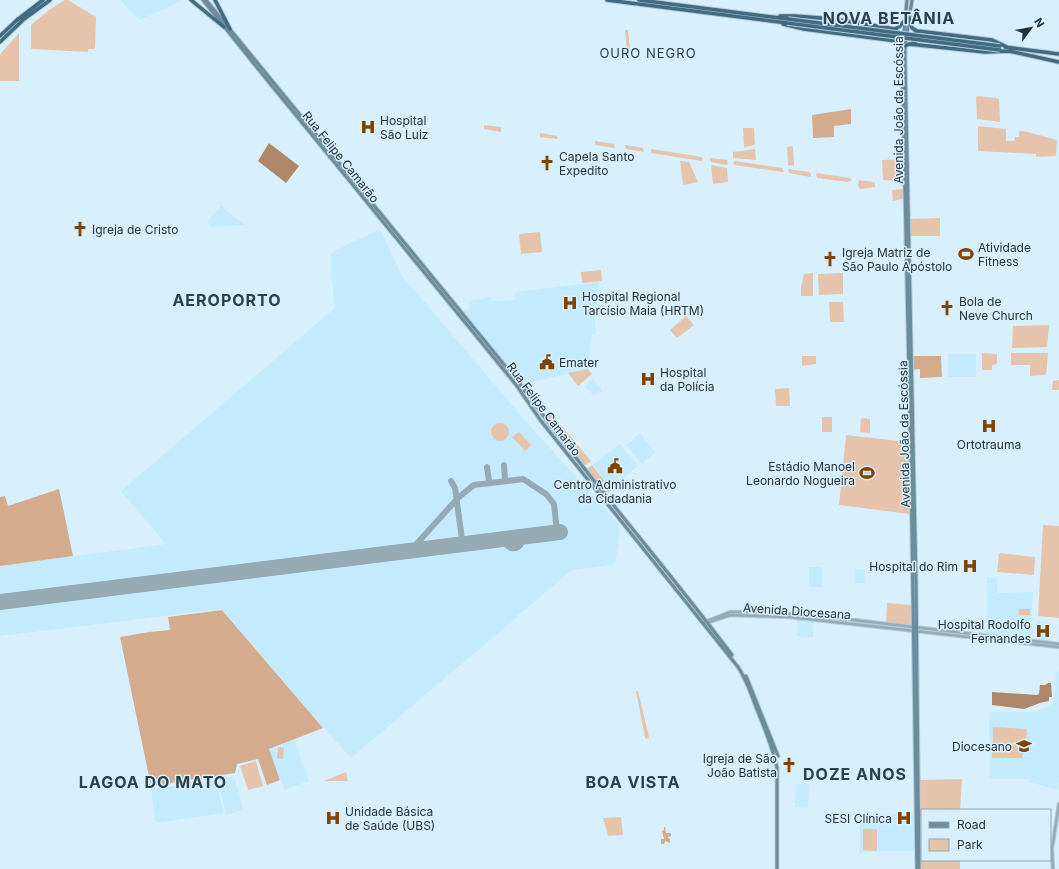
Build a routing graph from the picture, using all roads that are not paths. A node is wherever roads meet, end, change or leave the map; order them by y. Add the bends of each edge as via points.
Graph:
1 (43, 0) edge
2 (50, 0) edge
3 (190, 0) edge
4 (203, 0) edge
5 (206, 0) edge
6 (215, 0) edge
7 (607, 0) edge
8 (639, 0) edge
9 (907, 0) edge
10 (912, 0) edge
11 (909, 18) junction
12 (774, 19) junction
13 (905, 20) junction
14 (224, 27) junction
15 (230, 29) junction
16 (895, 29) junction
17 (922, 32) junction
18 (0, 36) edge
19 (897, 41) junction
20 (0, 42) edge
21 (920, 45) junction
22 (904, 46) junction
23 (1007, 47) junction
24 (1000, 48) junction
25 (1011, 51) junction
26 (1059, 54) edge
27 (1059, 62) edge
28 (255, 65) junction
29 (268, 75) junction
30 (306, 127) junction
31 (310, 128) junction
32 (317, 142) junction
33 (322, 142) junction
34 (429, 279) junction
35 (442, 290) junction
36 (522, 394) junction
37 (532, 401) junction
38 (537, 415) junction
39 (543, 416) junction
40 (565, 451) junction
41 (570, 452) junction
42 (644, 550) junction
43 (653, 554) junction
44 (659, 567) junction
45 (664, 568) junction
46 (678, 591) junction
47 (684, 594) junction
48 (705, 622) junction
49 (915, 629) junction
50 (1059, 646) edge
51 (767, 731) junction
52 (778, 756) dead end
53 (1059, 804) edge
54 (777, 869) edge
55 (918, 869) edge
56 (1053, 869) edge

1 - 18 highway
2 - 20 highway via 24,19
3 - 14 highway
4 - 14 main road, Rua Felipe Camarão
5 - 15 main road, Rua Felipe Camarão
6 - 15 highway
7 - 12 highway
8 - 12 highway
9 - 13 main road, Avenida João da Escóssia
10 - 11 main road, Avenida João da Escóssia
11 - 17 highway via 912,28
11 - 22 main road, Avenida João da Escóssia
12 - 16 highway via 795,16 833,19
12 - 19 highway via 796,28
12 - 24 highway, bridge
13 - 16 highway
13 - 22 main road, Avenida João da Escóssia
14 - 28 main road, Rua Felipe Camarão
15 - 29 main road, Rua Felipe Camarão
16 - 19 highway via 900,34
17 - 21 highway via 913,36 913,43
17 - 23 highway via 992,40
19 - 22 highway
21 - 22 highway
21 - 25 highway via 985,52
22 - 49 main road, Avenida João da Escóssia
23 - 24 highway
23 - 26 highway
24 - 25 highway
25 - 27 highway
28 - 29 main road via 256,61
28 - 30 main road, Rua Felipe Camarão
29 - 31 main road, Rua Felipe Camarão
30 - 31 main road via 310,131
30 - 32 main road, Rua Felipe Camarão
31 - 33 main road, Rua Felipe Camarão
32 - 33 main road via 318,139
32 - 34 main road, Rua Felipe Camarão
33 - 35 main road, Rua Felipe Camarão
34 - 35 main road via 439,291
34 - 36 main road, Rua Felipe Camarão
35 - 37 main road, Rua Felipe Camarão
36 - 37 main road via 529,403
36 - 38 main road, Rua Felipe Camarão
37 - 39 main road, Rua Felipe Camarão
38 - 39 main road via 537,410
38 - 40 main road, Rua Felipe Camarão
39 - 41 main road, Rua Felipe Camarão
40 - 41 main road via 564,447
40 - 42 main road, Rua Felipe Camarão
41 - 43 main road, Rua Felipe Camarão
42 - 43 main road via 654,558
42 - 44 main road, Rua Felipe Camarão
43 - 45 main road, Rua Felipe Camarão
44 - 45 main road via 658,562
44 - 46 main road, Rua Felipe Camarão
45 - 47 main road, Rua Felipe Camarão
46 - 47 main road via 685,598
46 - 48 main road, Rua Felipe Camarão
47 - 48 main road, Rua Felipe Camarão
48 - 49 street, Avenida Diocesana via 730,615 790,615
48 - 51 main road, Rua Felipe Camarão via 742,672
49 - 50 street, Avenida Diocesana
49 - 55 main road, Avenida João da Escóssia
51 - 52 main road, Rua Felipe Camarão
51 - 54 main road, Rua Felipe Camarão via 777,768
53 - 56 street via 1052,849

